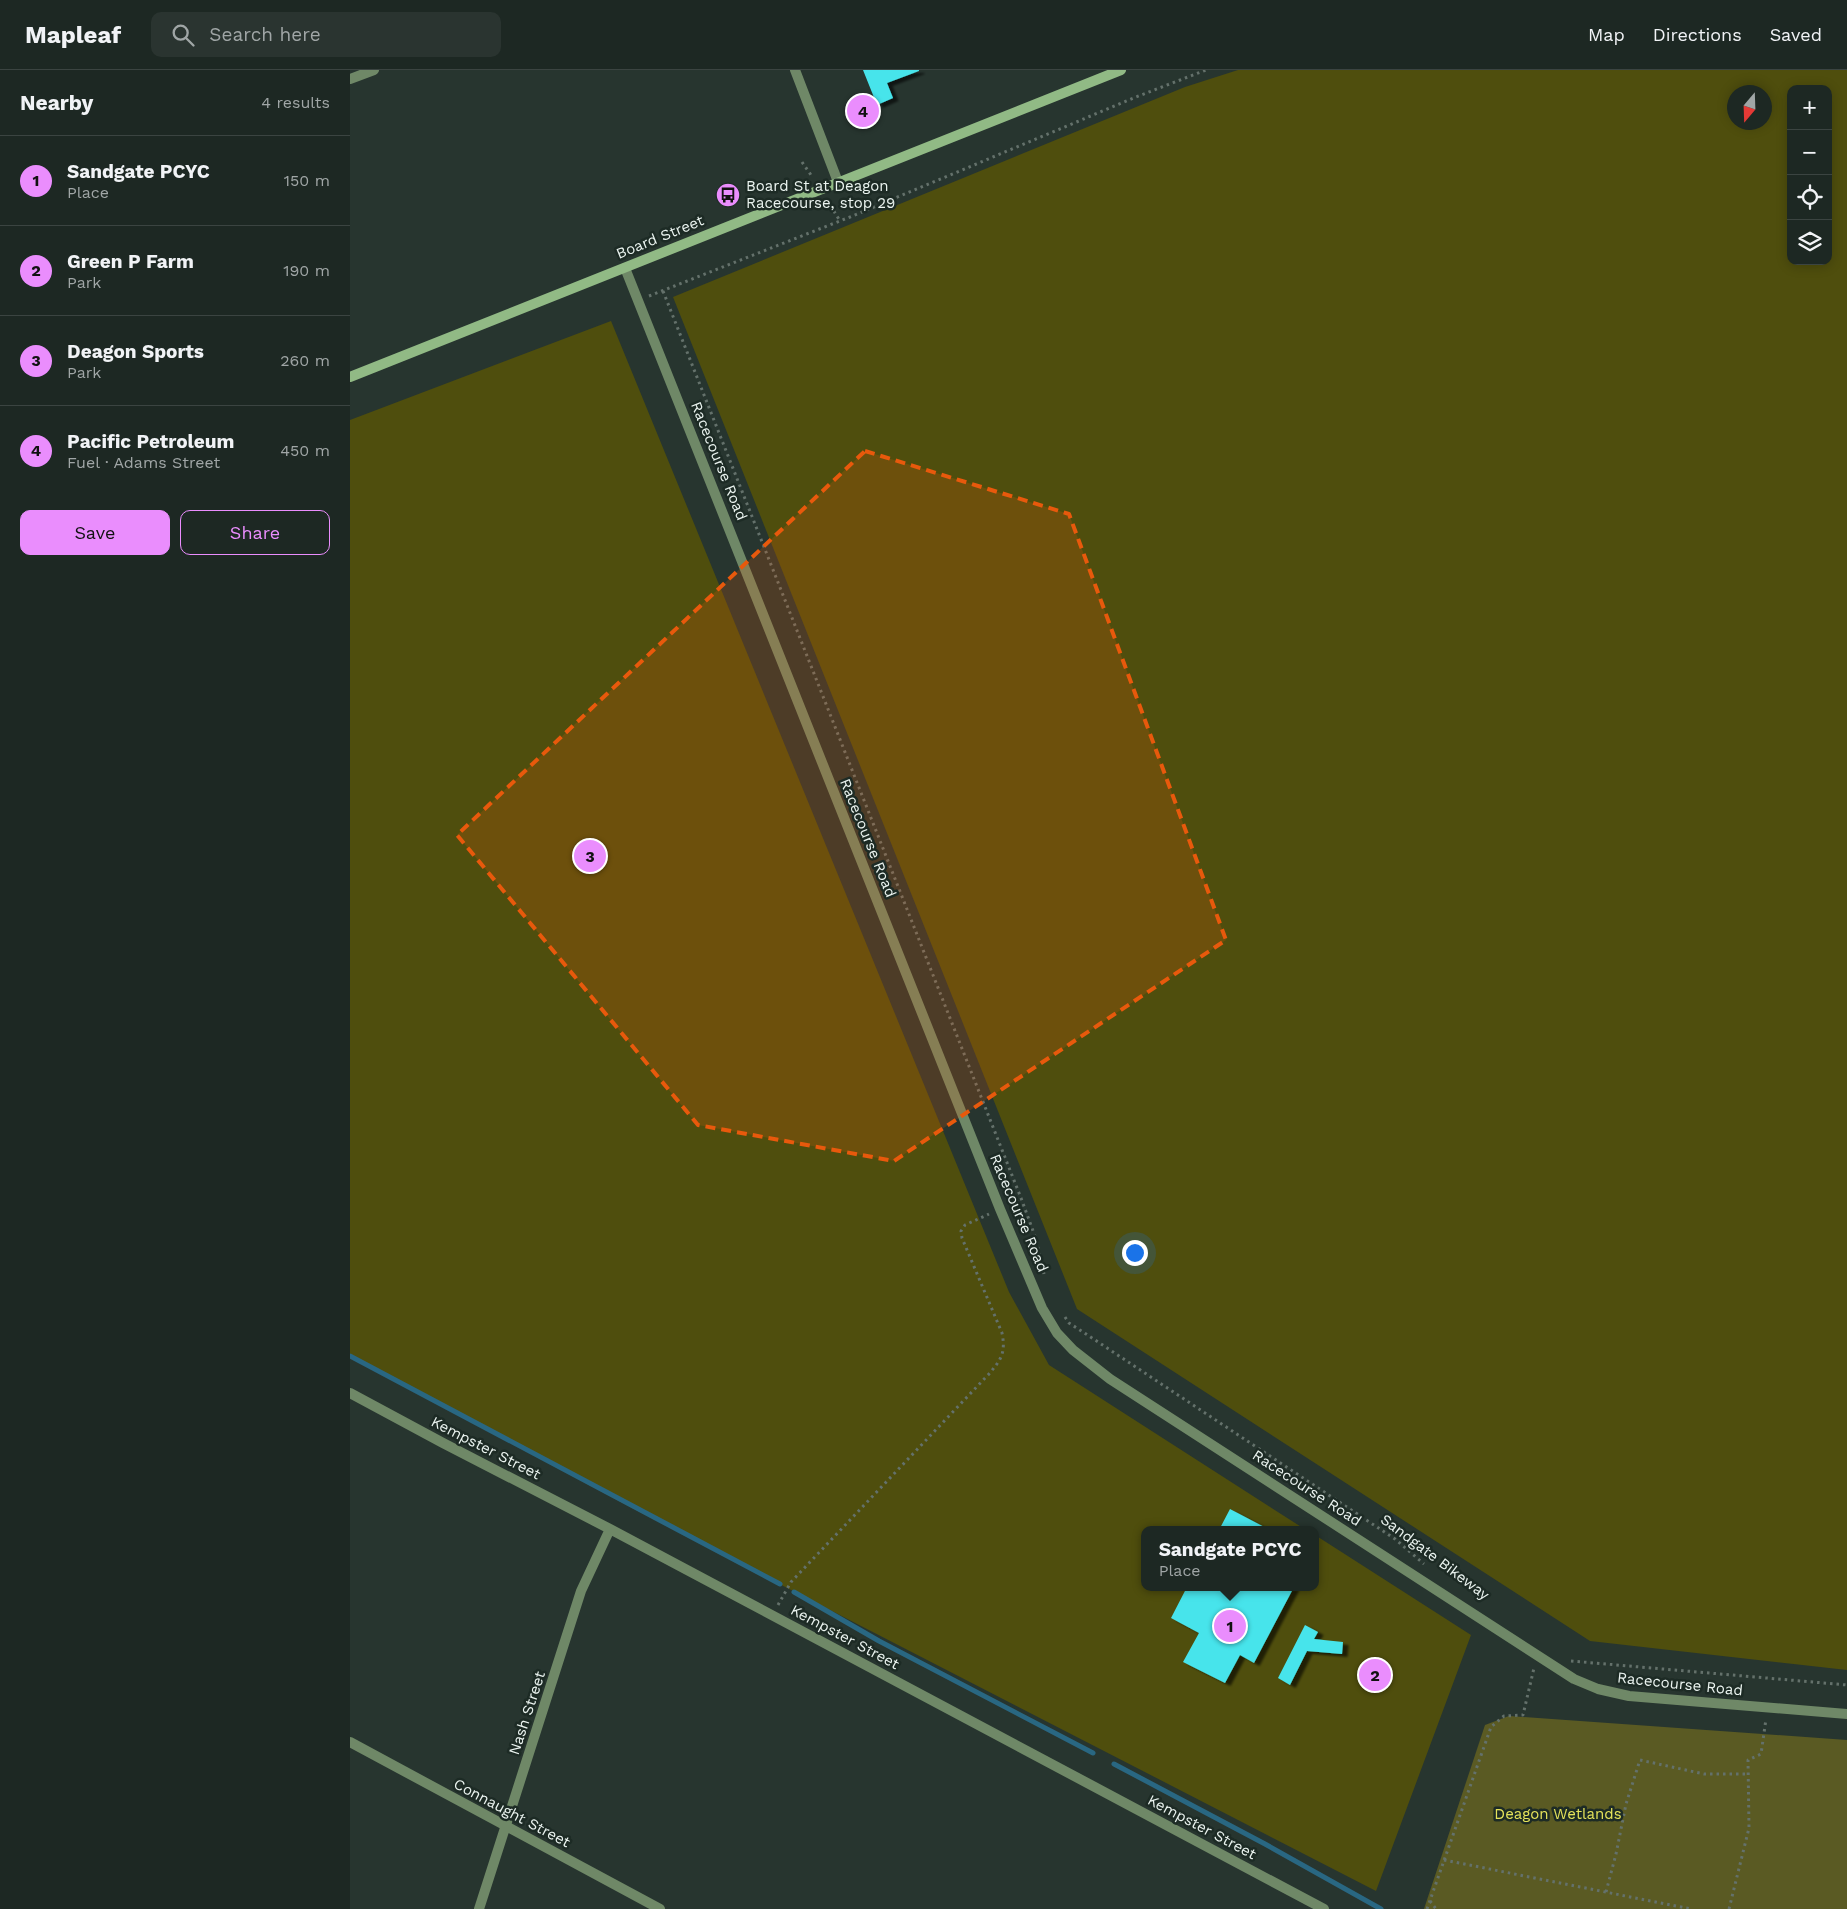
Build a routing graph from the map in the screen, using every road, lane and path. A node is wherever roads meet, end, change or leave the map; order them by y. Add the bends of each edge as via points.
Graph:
1 (374, 70) edge
2 (795, 70) edge
3 (1121, 70) edge
4 (1206, 70) edge
5 (350, 80) edge
6 (838, 182) junction
7 (625, 268) junction
8 (663, 291) junction
9 (658, 293) dead end
10 (350, 376) edge
11 (1021, 1198) junction
12 (1007, 1205) dead end
13 (994, 1211) dead end
14 (1044, 1275) dead end
15 (1064, 1316) dead end
16 (350, 1393) edge
17 (610, 1528) junction
18 (1424, 1564) dead end
19 (773, 1615) junction
20 (1537, 1656) junction
21 (1563, 1657) dead end
22 (1847, 1685) edge
23 (1767, 1708) junction
24 (1847, 1714) edge
25 (350, 1742) edge
26 (1748, 1774) junction
27 (506, 1826) junction
28 (1444, 1860) junction
29 (1606, 1892) junction
30 (1430, 1901) junction
31 (479, 1909) edge
32 (660, 1909) edge
33 (1324, 1909) edge
34 (1427, 1909) edge
35 (1436, 1909) edge
36 (1691, 1909) edge
37 (1729, 1909) edge

1 - 5 street
2 - 6 street
3 - 6 main road, Board Street
4 - 8 path
6 - 7 main road, Board Street
7 - 10 main road, Board Street
7 - 20 street, Racecourse Road via 1000,1209 1042,1308 1058,1333 1073,1350 1110,1379
8 - 9 path
8 - 11 path
11 - 12 path
11 - 14 path via 1036,1238
13 - 19 path via 965,1225 961,1231 1002,1333 1005,1346 1002,1357 791,1582
15 - 18 path, Sandgate Bikeway via 1069,1323 1396,1539
16 - 17 street, Kempster Street
17 - 19 street, Kempster Street
17 - 27 street, Nash Street via 581,1591
19 - 33 street, Kempster Street
20 - 23 street, Racecourse Road via 1574,1679 1615,1693
20 - 28 path via 1523,1715 1504,1716 1491,1727
21 - 22 path via 1602,1664
23 - 24 street, Racecourse Road
23 - 26 path via 1761,1754 1748,1760
25 - 27 street, Connaught Street
26 - 29 path via 1704,1774 1640,1760 1626,1804
26 - 37 path via 1749,1828
27 - 31 street, Nash Street
27 - 32 street, Connaught Street
28 - 29 path
28 - 30 path
29 - 36 path
30 - 34 path
30 - 35 path

